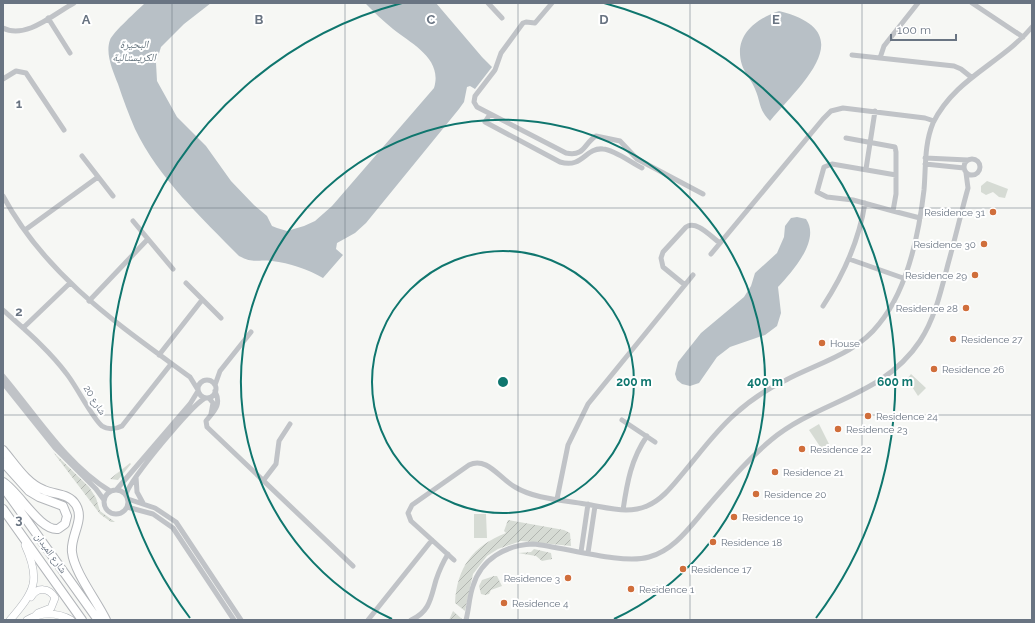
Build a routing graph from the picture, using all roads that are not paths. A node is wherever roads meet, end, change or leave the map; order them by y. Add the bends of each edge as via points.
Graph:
1 (74, 3) edge
2 (488, 3) edge
3 (552, 3) edge
4 (918, 3) edge
5 (972, 3) edge
6 (48, 18) junction
7 (502, 18) dead end
8 (1032, 27) edge
9 (3, 28) edge
10 (1023, 37) junction
11 (70, 53) dead end
12 (852, 55) dead end
13 (880, 58) junction
14 (971, 78) junction
15 (3, 79) edge
16 (875, 111) junction
17 (490, 114) junction
18 (934, 121) junction
19 (64, 130) dead end
20 (846, 138) dead end
21 (870, 142) junction
22 (82, 156) dead end
23 (925, 158) junction
24 (968, 160) junction
25 (942, 162) junction
26 (925, 164) junction
27 (642, 168) dead end
28 (866, 169) junction
29 (965, 170) junction
30 (896, 175) junction
31 (976, 175) junction
32 (98, 177) junction
33 (968, 188) junction
34 (703, 194) dead end
35 (3, 196) edge
36 (113, 196) dead end
37 (865, 203) junction
38 (893, 211) junction
39 (920, 218) junction
40 (133, 221) dead end
41 (25, 230) junction
42 (147, 240) junction
43 (720, 243) junction
44 (711, 254) dead end
45 (849, 259) junction
46 (173, 268) dead end
47 (693, 276) dead end
48 (903, 278) junction
49 (70, 283) junction
50 (186, 283) dead end
51 (685, 285) junction
52 (89, 300) junction
53 (202, 300) junction
54 (823, 306) dead end
55 (3, 310) edge
56 (221, 318) dead end
57 (22, 328) junction
58 (251, 332) dead end
59 (159, 355) junction
60 (171, 364) junction
61 (220, 371) junction
62 (3, 376) edge
63 (190, 377) junction
64 (205, 381) junction
65 (3, 383) edge
66 (215, 388) junction
67 (198, 390) junction
68 (207, 398) junction
69 (211, 415) junction
70 (622, 420) dead end
71 (290, 424) dead end
72 (162, 435) junction
73 (647, 436) junction
74 (167, 439) junction
75 (655, 442) dead end
76 (3, 450) edge
77 (3, 462) edge
78 (136, 477) junction
79 (263, 481) junction
80 (3, 482) edge
81 (3, 487) edge
82 (117, 489) junction
83 (110, 491) junction
84 (127, 497) junction
85 (557, 499) junction
86 (104, 500) junction
87 (143, 503) junction
88 (588, 504) junction
89 (595, 506) junction
90 (128, 507) junction
91 (3, 509) edge
92 (622, 510) junction
93 (584, 527) junction
94 (592, 528) junction
95 (23, 537) junction
96 (432, 540) junction
97 (581, 552) junction
98 (588, 553) junction
99 (448, 554) junction
100 (454, 560) dead end
101 (353, 566) dead end
102 (23, 606) junction
103 (34, 617) junction
104 (10, 620) edge
105 (27, 620) edge
106 (71, 620) edge
107 (82, 620) edge
108 (98, 620) edge
109 (106, 620) edge
110 (234, 620) edge
111 (241, 620) edge
112 (368, 620) edge
113 (411, 620) edge
114 (466, 620) edge

1 - 6 street
2 - 7 street
3 - 17 street via 535,23 523,24 501,52 495,70 475,96 474,102 477,107
4 - 13 street via 884,46
5 - 10 street
6 - 9 street via 24,30 13,31
6 - 11 street
8 - 10 street
10 - 14 street
12 - 13 street
13 - 14 street via 954,66
14 - 18 street via 949,99
15 - 19 street via 16,71 26,72
16 - 18 street
16 - 21 street
16 - 43 street via 842,108 827,114
17 - 27 street via 485,122 560,162 577,162 592,151 602,149 611,151
17 - 34 street via 566,153 581,151 596,136 618,140 637,159
18 - 23 street
20 - 21 street
21 - 28 street
21 - 30 street via 895,147
22 - 32 street
23 - 25 street
23 - 26 street
24 - 25 street
24 - 29 street
24 - 31 street via 974,159 979,163 980,170
25 - 26 street
25 - 29 street
26 - 39 street
28 - 30 street
28 - 37 street via 832,164 824,167 817,192 827,197
29 - 31 street via 970,175
29 - 33 street
30 - 38 street
31 - 33 street
32 - 36 street
32 - 41 street
33 - 98 street via 933,317 919,342 902,363 875,385 808,415 776,436 748,461 681,536 663,552 631,560
35 - 41 street
37 - 38 street
37 - 45 street
38 - 39 street
39 - 48 street
40 - 42 street
41 - 49 street via 41,252
42 - 46 street
42 - 52 street
43 - 44 street
43 - 51 street via 691,224 663,252 660,258 662,265
45 - 48 street
45 - 54 street
47 - 51 street
48 - 92 street via 889,311 864,340 846,352 761,394 726,422 662,497 643,508
49 - 52 street
49 - 57 street
50 - 53 street
51 - 85 street via 588,404 568,445
52 - 59 street
53 - 56 street
53 - 59 street
55 - 57 street, شارع 20
57 - 60 street, شارع 20 via 58,363 100,425 107,428 115,429 125,423
58 - 61 street
59 - 60 street
60 - 63 street
61 - 64 street
61 - 66 street
62 - 83 street via 68,453 93,479
63 - 64 street
63 - 67 street
64 - 66 street via 212,382
64 - 67 street via 200,384
65 - 86 street via 52,444
66 - 68 street
66 - 69 street via 218,404
67 - 68 street via 201,396
67 - 72 street via 190,404
68 - 69 street via 213,403
68 - 74 street via 193,407
69 - 79 street via 205,422 206,428
70 - 73 street
71 - 79 street via 279,440 276,464
72 - 74 street
72 - 82 street
73 - 75 street
73 - 92 street via 629,471
74 - 78 street
76 - 109 main road via 30,482 44,490 66,496 75,504 79,519 72,542 72,555
77 - 80 main road via 29,491 63,506 67,514 65,524 58,529 48,528 14,490
78 - 84 street
78 - 87 street via 137,492
79 - 101 street
81 - 108 main road, شارع الميدان
82 - 83 street
82 - 84 street
83 - 86 street
84 - 87 street
84 - 90 street
85 - 88 street
85 - 96 street via 518,489 485,464 474,463 440,484 409,509 411,521
86 - 90 street via 107,510 114,514 122,513
87 - 111 street via 166,514 180,527
88 - 89 street
88 - 93 street
89 - 92 street
89 - 94 street
90 - 110 street via 153,514 173,528
91 - 95 main road, شارع الميدان
93 - 94 street
93 - 97 street
94 - 98 street
95 - 102 street via 33,564 34,577 31,592
95 - 107 main road, شارع الميدان
96 - 99 street
96 - 112 street
97 - 98 street
97 - 114 street via 533,544 520,545 501,552 490,559 478,575 472,587
99 - 100 street
99 - 113 street via 439,572 429,605 421,615
102 - 103 street via 37,591 47,590 53,594 55,601 51,608
102 - 104 street
103 - 105 street
103 - 106 street via 54,614

